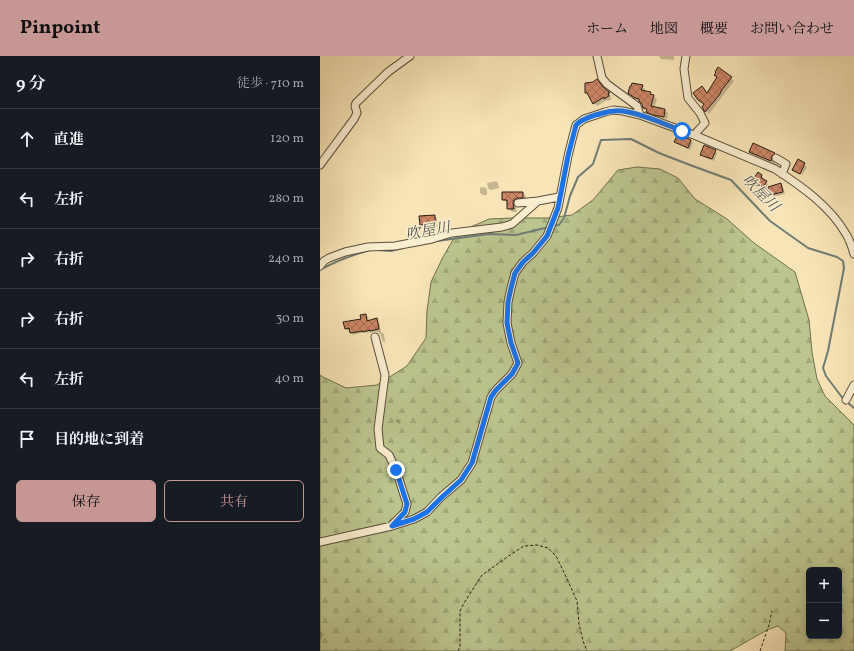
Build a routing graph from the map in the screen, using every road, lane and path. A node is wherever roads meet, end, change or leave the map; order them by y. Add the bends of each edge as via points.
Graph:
1 (410, 56) edge
2 (597, 56) edge
3 (686, 56) edge
4 (640, 115) junction
5 (694, 135) junction
6 (776, 158) dead end
7 (320, 165) edge
8 (782, 174) junction
9 (559, 197) junction
10 (538, 201) junction
11 (518, 202) dead end
12 (854, 254) edge
13 (320, 266) edge
14 (375, 337) dead end
15 (854, 385) edge
16 (846, 400) dead end
17 (392, 526) junction
18 (320, 542) edge
19 (772, 611) dead end
20 (458, 651) edge
21 (587, 651) edge
22 (760, 651) edge

1 - 7 street via 388,72 356,103 357,113 354,119
2 - 4 street via 602,78 637,106
3 - 5 street via 684,69 688,98 705,123
4 - 5 street
4 - 9 street via 613,110 584,119 576,125
5 - 8 street
6 - 8 street via 786,164
8 - 12 street via 813,196 840,224
9 - 10 street
9 - 17 street via 558,208 547,236 515,273 508,302 507,323 518,363 512,374 491,397 472,463 461,480 427,512
10 - 11 street
10 - 13 street via 512,224 502,227 452,233 395,246 368,247 329,258
14 - 17 street via 385,375 378,429 380,448 389,455 407,504 405,512
15 - 16 street
17 - 18 street
19 - 22 path via 770,625
20 - 21 path via 460,611 482,575 524,546 537,545 548,548 556,556 568,581 577,601

